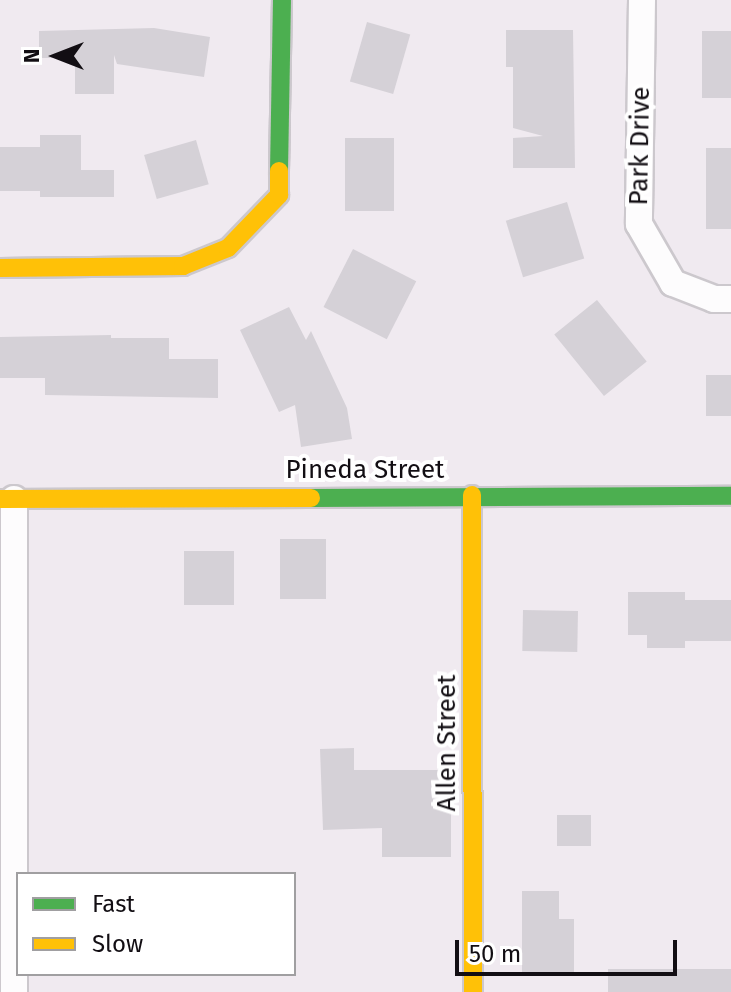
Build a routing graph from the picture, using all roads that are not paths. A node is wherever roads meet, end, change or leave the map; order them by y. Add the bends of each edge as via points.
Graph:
1 (282, 0) edge
2 (642, 0) edge
3 (0, 268) edge
4 (731, 299) edge
5 (472, 495) junction
6 (731, 496) edge
7 (7, 499) edge
8 (14, 992) edge
9 (473, 992) edge

1 - 3 street via 279,195 228,248 183,266
2 - 4 street, Park Drive via 639,224 673,283 714,299
5 - 6 street, Pineda Street
5 - 7 street, Pineda Street
5 - 9 street, Allen Street
7 - 8 street

